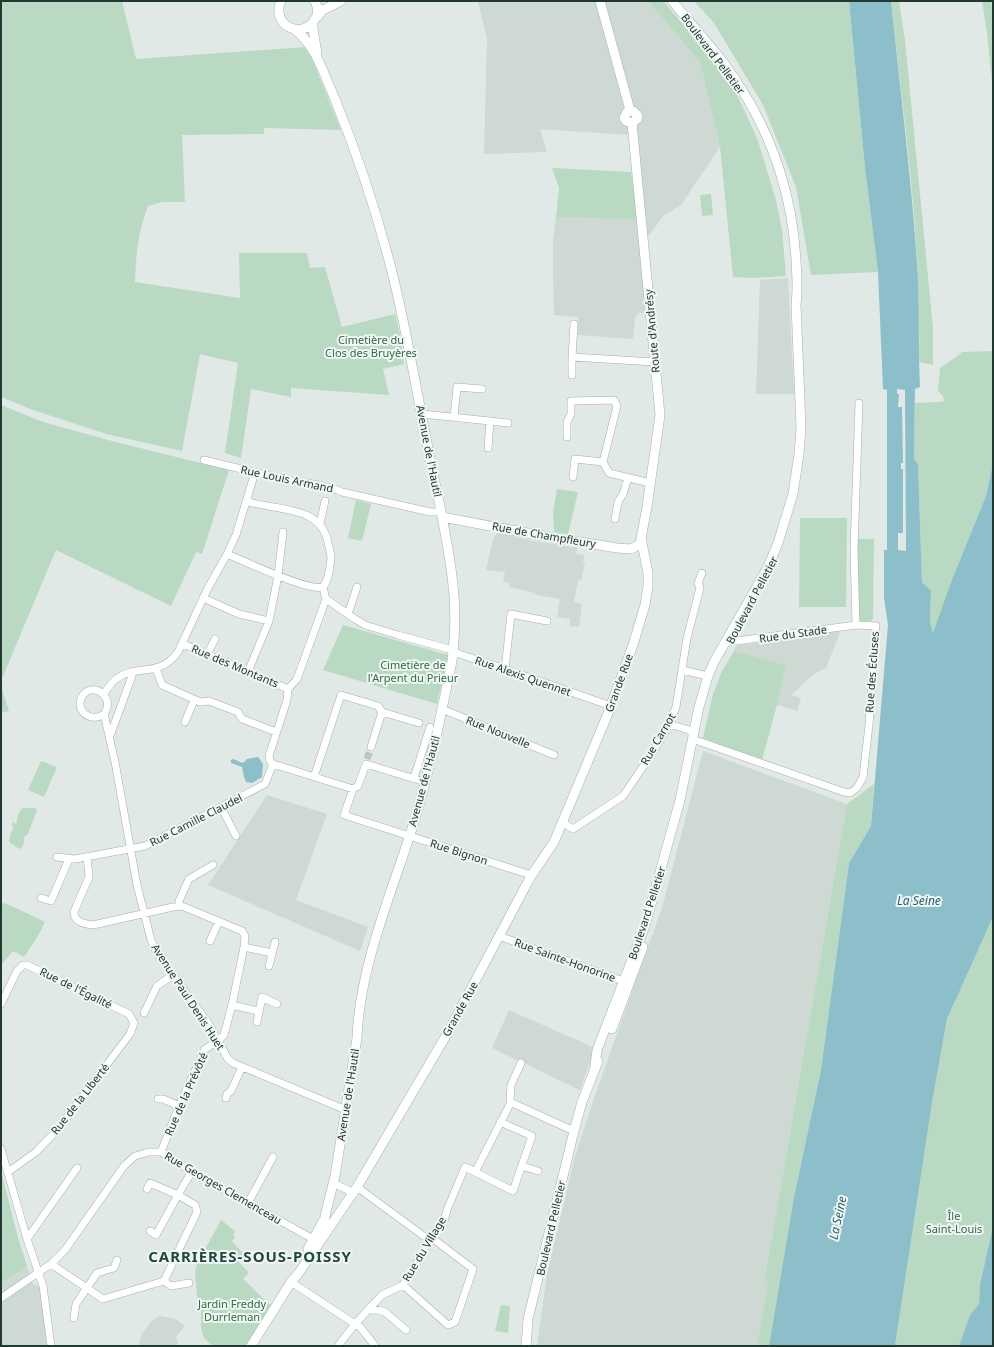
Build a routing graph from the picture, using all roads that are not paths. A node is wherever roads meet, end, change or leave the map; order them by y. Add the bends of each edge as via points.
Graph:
1 (281, 1) edge
2 (315, 1) edge
3 (341, 1) edge
4 (600, 1) edge
5 (672, 1) edge
6 (315, 20) junction
7 (294, 29) junction
8 (318, 59) junction
9 (797, 292) junction
10 (574, 324) dead end
11 (572, 357) junction
12 (654, 362) junction
13 (572, 375) dead end
14 (482, 389) dead end
15 (859, 403) dead end
16 (422, 414) junction
17 (454, 418) junction
18 (490, 421) junction
19 (508, 423) dead end
20 (567, 437) dead end
21 (488, 448) dead end
22 (204, 460) dead end
23 (603, 462) junction
24 (254, 472) junction
25 (573, 477) dead end
26 (628, 478) junction
27 (650, 483) junction
28 (246, 501) junction
29 (325, 501) dead end
30 (441, 515) junction
31 (615, 519) dead end
32 (320, 524) junction
33 (283, 532) dead end
34 (641, 538) junction
35 (629, 549) junction
36 (227, 554) junction
37 (644, 554) junction
38 (702, 573) dead end
39 (278, 576) junction
40 (323, 587) junction
41 (357, 587) dead end
42 (203, 598) junction
43 (326, 599) junction
44 (348, 614) junction
45 (269, 621) junction
46 (547, 621) dead end
47 (856, 625) junction
48 (215, 639) dead end
49 (729, 642) junction
50 (183, 644) junction
51 (454, 652) junction
52 (207, 655) junction
53 (156, 668) junction
54 (505, 669) junction
55 (682, 670) junction
56 (248, 672) junction
57 (132, 673) junction
58 (708, 676) junction
59 (288, 689) junction
60 (104, 694) junction
61 (194, 700) junction
62 (611, 706) junction
63 (442, 709) junction
64 (382, 712) junction
65 (104, 714) junction
66 (185, 722) dead end
67 (419, 723) dead end
68 (669, 724) junction
69 (432, 727) junction
70 (276, 732) junction
71 (110, 736) junction
72 (696, 738) junction
73 (371, 748) tunnel mouth
74 (554, 755) dead end
75 (274, 764) junction
76 (314, 777) junction
77 (414, 778) junction
78 (425, 782) junction
79 (353, 788) junction
80 (221, 807) junction
81 (562, 822) junction
82 (236, 836) dead end
83 (409, 836) junction
84 (131, 848) junction
85 (87, 856) junction
86 (57, 857) dead end
87 (69, 859) junction
88 (213, 865) dead end
89 (532, 875) junction
90 (41, 898) dead end
91 (179, 906) junction
92 (144, 913) junction
93 (219, 921) junction
94 (499, 936) junction
95 (210, 941) dead end
96 (275, 942) dead end
97 (244, 947) junction
98 (272, 953) junction
99 (269, 966) dead end
100 (173, 975) junction
101 (627, 982) junction
102 (1, 1004) edge
103 (277, 1004) dead end
104 (232, 1005) junction
105 (258, 1011) junction
106 (144, 1013) dead end
107 (129, 1014) joint
108 (257, 1022) dead end
109 (218, 1041) junction
110 (521, 1063) dead end
111 (242, 1067) junction
112 (226, 1098) dead end
113 (158, 1099) dead end
114 (179, 1106) junction
115 (509, 1106) dead end
116 (346, 1110) junction
117 (500, 1122) junction
118 (574, 1131) junction
119 (1, 1149) edge
120 (161, 1152) junction
121 (273, 1157) dead end
122 (522, 1166) junction
123 (77, 1168) dead end
124 (192, 1171) junction
125 (8, 1172) junction
126 (475, 1172) junction
127 (538, 1172) dead end
128 (333, 1183) junction
129 (147, 1189) dead end
130 (355, 1189) junction
131 (178, 1196) junction
132 (248, 1203) junction
133 (326, 1216) junction
134 (150, 1231) dead end
135 (324, 1235) junction
136 (27, 1239) junction
137 (313, 1240) junction
138 (429, 1240) junction
139 (117, 1260) dead end
140 (51, 1264) junction
141 (38, 1272) junction
142 (164, 1281) junction
143 (189, 1282) dead end
144 (291, 1282) junction
145 (403, 1285) junction
146 (86, 1288) junction
147 (1, 1298) edge
148 (370, 1308) junction
149 (74, 1318) dead end
150 (355, 1324) junction
151 (406, 1330) dead end
152 (50, 1346) edge
153 (251, 1346) edge
154 (338, 1346) edge
155 (375, 1346) edge
156 (526, 1346) edge

1 - 7 street via 280,16 284,24
2 - 6 street via 318,8
3 - 6 street via 323,10
4 - 12 street, Route d'Andrésy via 630,110 638,116 632,123
5 - 9 street, Boulevard Pelletier via 730,72 767,138 780,171 790,213 795,245
6 - 7 street via 304,29
6 - 8 street via 313,30
7 - 8 street via 305,39
8 - 16 street, Avenue de l'Hautil via 367,187 392,273
9 - 49 street, Boulevard Pelletier via 802,324 806,422 796,494 790,521 771,568
9 - 58 street, Boulevard Pelletier via 801,428 793,494 768,567
10 - 11 street
11 - 12 street
11 - 13 street
12 - 27 street, Route d'Andrésy via 660,420
14 - 17 street via 457,387
15 - 47 street, Rue des Écluses via 854,550
16 - 17 street
16 - 30 street, Avenue de l'Hautil
17 - 18 street
18 - 19 street
18 - 21 street
20 - 23 street via 571,401 614,400 617,406
22 - 24 street, Rue Louis Armand
23 - 25 street via 575,459
23 - 26 street via 609,473
24 - 28 street
24 - 30 street, Rue Louis Armand via 295,482 310,482 332,487 342,492
26 - 27 street
26 - 31 street via 618,502
27 - 34 street, Route d'Andrésy
28 - 32 street via 295,511
28 - 36 street via 236,535
29 - 32 street
30 - 35 street, Rue de Champfleury via 549,537
30 - 51 street, Avenue de l'Hautil via 454,597
32 - 40 street via 327,535 331,556 327,583
33 - 39 street
34 - 35 street via 640,544
34 - 37 street, Grande Rue
35 - 37 street
36 - 39 street
36 - 42 street
37 - 62 street, Grande Rue via 649,577 645,605
38 - 55 street, Rue Carnot
39 - 40 street via 316,589
39 - 45 street
40 - 43 street
41 - 44 street
42 - 45 street via 239,614
42 - 50 street
43 - 44 street, Rue Alexis Quennet
43 - 59 street via 296,679
44 - 51 street, Rue Alexis Quennet via 365,625
45 - 56 street
46 - 54 street via 511,614
47 - 49 street, Rue du Stade
47 - 72 street, Rue des Écluses via 876,626 863,777 857,788 850,793
48 - 52 street
49 - 72 street, Boulevard Pelletier via 712,677
50 - 52 street, Rue des Montants
50 - 53 street via 173,659
51 - 54 street, Rue Alexis Quennet
51 - 63 street, Avenue de l'Hautil
52 - 56 street, Rue des Montants
53 - 57 street
53 - 61 street via 162,686
54 - 62 street, Rue Alexis Quennet
55 - 58 street
55 - 68 street, Rue Carnot via 676,707
56 - 59 street, Rue des Montants
57 - 60 street via 114,680
57 - 71 street
58 - 72 street, Boulevard Pelletier via 699,707
59 - 70 street
60 - 65 street, Avenue Paul Denis Huet via 108,706
60 - 65 street via 96,690 87,692 80,704 83,712 90,717
61 - 66 street
61 - 70 street via 209,701 238,712 242,719
62 - 81 street, Grande Rue
63 - 69 street, Avenue de l'Hautil
63 - 74 street, Rue Nouvelle
64 - 67 street
64 - 73 street
64 - 76 street via 378,706 341,695
65 - 71 street, Avenue Paul Denis Huet
68 - 72 street, Rue des Écluses via 689,730
68 - 81 street, Rue Carnot via 623,796 573,829
69 - 77 street, Avenue de l'Hautil
69 - 78 street, Avenue de l'Hautil
70 - 75 street via 269,756
71 - 84 street, Avenue Paul Denis Huet
72 - 101 street, Boulevard Pelletier via 685,801 671,852 641,953
75 - 76 street
75 - 80 street, Rue Camille Claudel via 265,784
76 - 79 street
77 - 78 street
77 - 79 street via 367,761 358,786
78 - 83 street, Avenue de l'Hautil
79 - 83 street, Rue Bignon via 344,815
80 - 82 street
80 - 84 street, Rue Camille Claudel via 145,846
81 - 89 street, Grande Rue via 554,842
83 - 89 street, Rue Bignon
83 - 116 street, Avenue de l'Hautil via 369,962 358,1015
84 - 85 street, Rue Camille Claudel
84 - 92 street, Avenue Paul Denis Huet
85 - 87 street, Rue Camille Claudel
85 - 92 street via 89,877 74,912 76,920 93,925
86 - 87 street, Rue Camille Claudel
87 - 90 street via 51,901
88 - 91 street via 189,879
89 - 94 street, Grande Rue
91 - 92 street
91 - 93 street
92 - 100 street, Avenue Paul Denis Huet via 152,945
93 - 95 street
93 - 97 street via 244,933
94 - 101 street, Rue Sainte-Honorine
94 - 130 street, Grande Rue via 446,1034
96 - 98 street
97 - 98 street
97 - 104 street
98 - 99 street
100 - 106 street via 157,986
100 - 109 street, Avenue Paul Denis Huet
101 - 118 street, Boulevard Pelletier
102 - 107 street, Rue de l'Égalité via 17,971 23,965 27,965
103 - 105 street via 262,997
104 - 105 street
104 - 109 street via 224,1035
105 - 108 street
107 - 125 street, Rue de la Liberté via 134,1023 130,1034 57,1130 36,1152
109 - 111 street, Avenue Paul Denis Huet via 228,1059
109 - 114 street, Rue de la Prévôté via 205,1048
110 - 118 street via 511,1084 510,1102
111 - 112 street
111 - 116 street, Avenue Paul Denis Huet
113 - 114 street
114 - 120 street, Rue de la Prévôté
115 - 117 street
116 - 128 street, Avenue de l'Hautil
117 - 122 street via 532,1136
117 - 126 street
118 - 156 street, Boulevard Pelletier via 528,1319
119 - 125 street
120 - 124 street, Rue Georges Clemenceau
120 - 140 street, Rue Georges Clemenceau via 135,1156 124,1166 65,1250
121 - 132 street
122 - 126 street via 513,1191
122 - 127 street
123 - 136 street
124 - 131 street
124 - 132 street, Rue Georges Clemenceau
125 - 136 street
126 - 138 street, Rue du Village via 465,1168 445,1218
128 - 130 street
128 - 133 street, Avenue de l'Hautil
129 - 131 street via 150,1183
130 - 135 street, Grande Rue
130 - 138 street
131 - 134 street via 156,1235
131 - 142 street via 195,1205 198,1212
132 - 137 street, Rue Georges Clemenceau
133 - 135 street
133 - 137 street
135 - 144 street, Grande Rue
136 - 141 street
137 - 144 street
138 - 145 street, Rue du Village
138 - 145 street via 436,1241 472,1269 455,1322 448,1324
139 - 146 street via 114,1268 97,1272
140 - 141 street, Rue Georges Clemenceau
140 - 146 street
141 - 147 street, Rue Georges Clemenceau
141 - 152 street via 43,1286
142 - 143 street via 171,1286
142 - 146 street via 103,1299
144 - 150 street
144 - 153 street
145 - 148 street, Rue du Village via 382,1295
146 - 149 street via 76,1304
148 - 150 street, Rue du Village
148 - 151 street via 385,1312
150 - 154 street, Rue du Village
150 - 155 street

